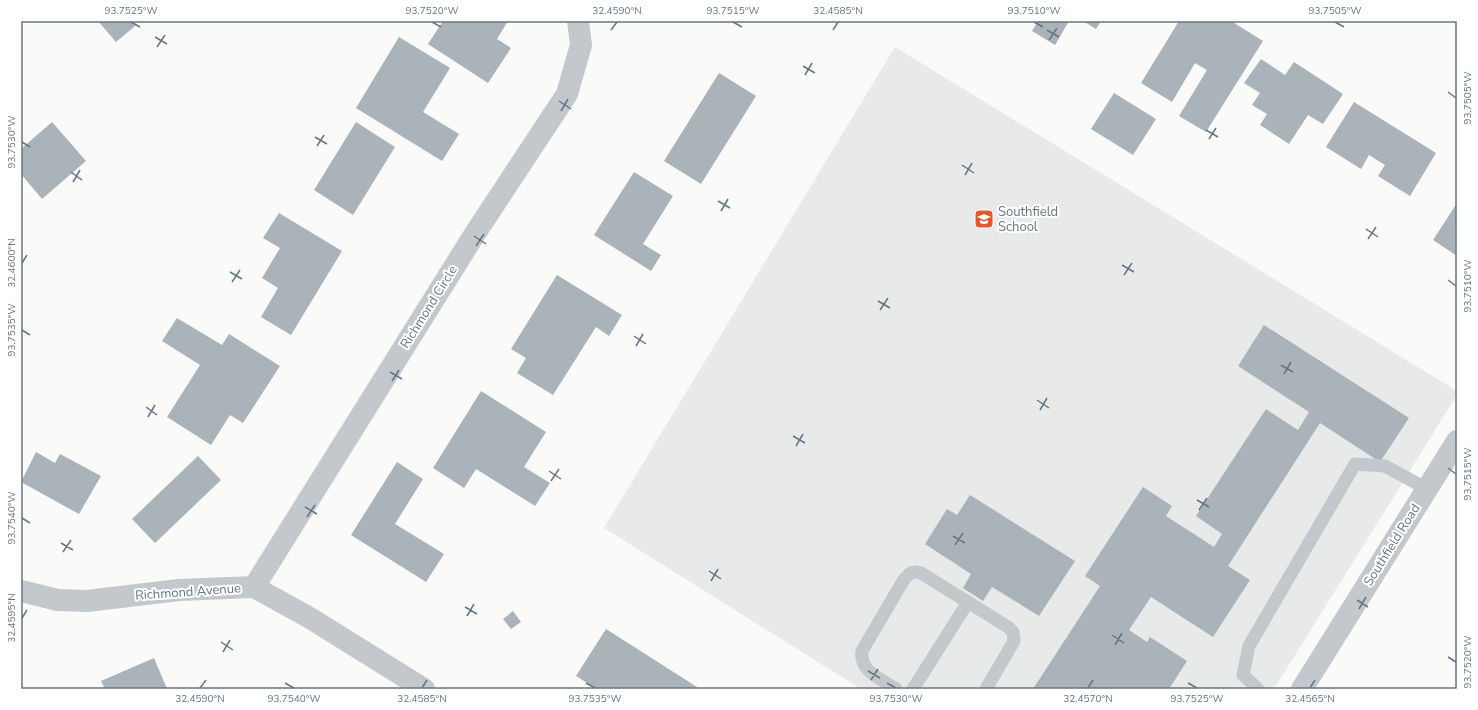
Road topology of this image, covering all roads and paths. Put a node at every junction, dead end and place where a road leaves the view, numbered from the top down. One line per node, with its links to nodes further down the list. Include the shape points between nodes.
1 (578, 21): 4 (street, Richmond Circle, via 582,45 567,94 476,232)
2 (1457, 441): 3 (street, Southfield Road)
3 (1427, 489): 11 (lane, via 1385,466 1354,464 1249,646 1243,675); 12 (street, Southfield Road)
4 (254, 587): 5 (street, Richmond Avenue, via 179,590 87,602 58,600); 7 (street, Richmond Avenue, via 310,618)
5 (21, 591)
6 (968, 602): 8 (lane, via 921,572 910,572 862,650 863,664 871,673); 9 (lane); 10 (lane, via 1013,632 1014,641)
7 (424, 689)
8 (896, 689)
9 (913, 689)
10 (986, 689)
11 (1258, 689)
12 (1302, 689)

